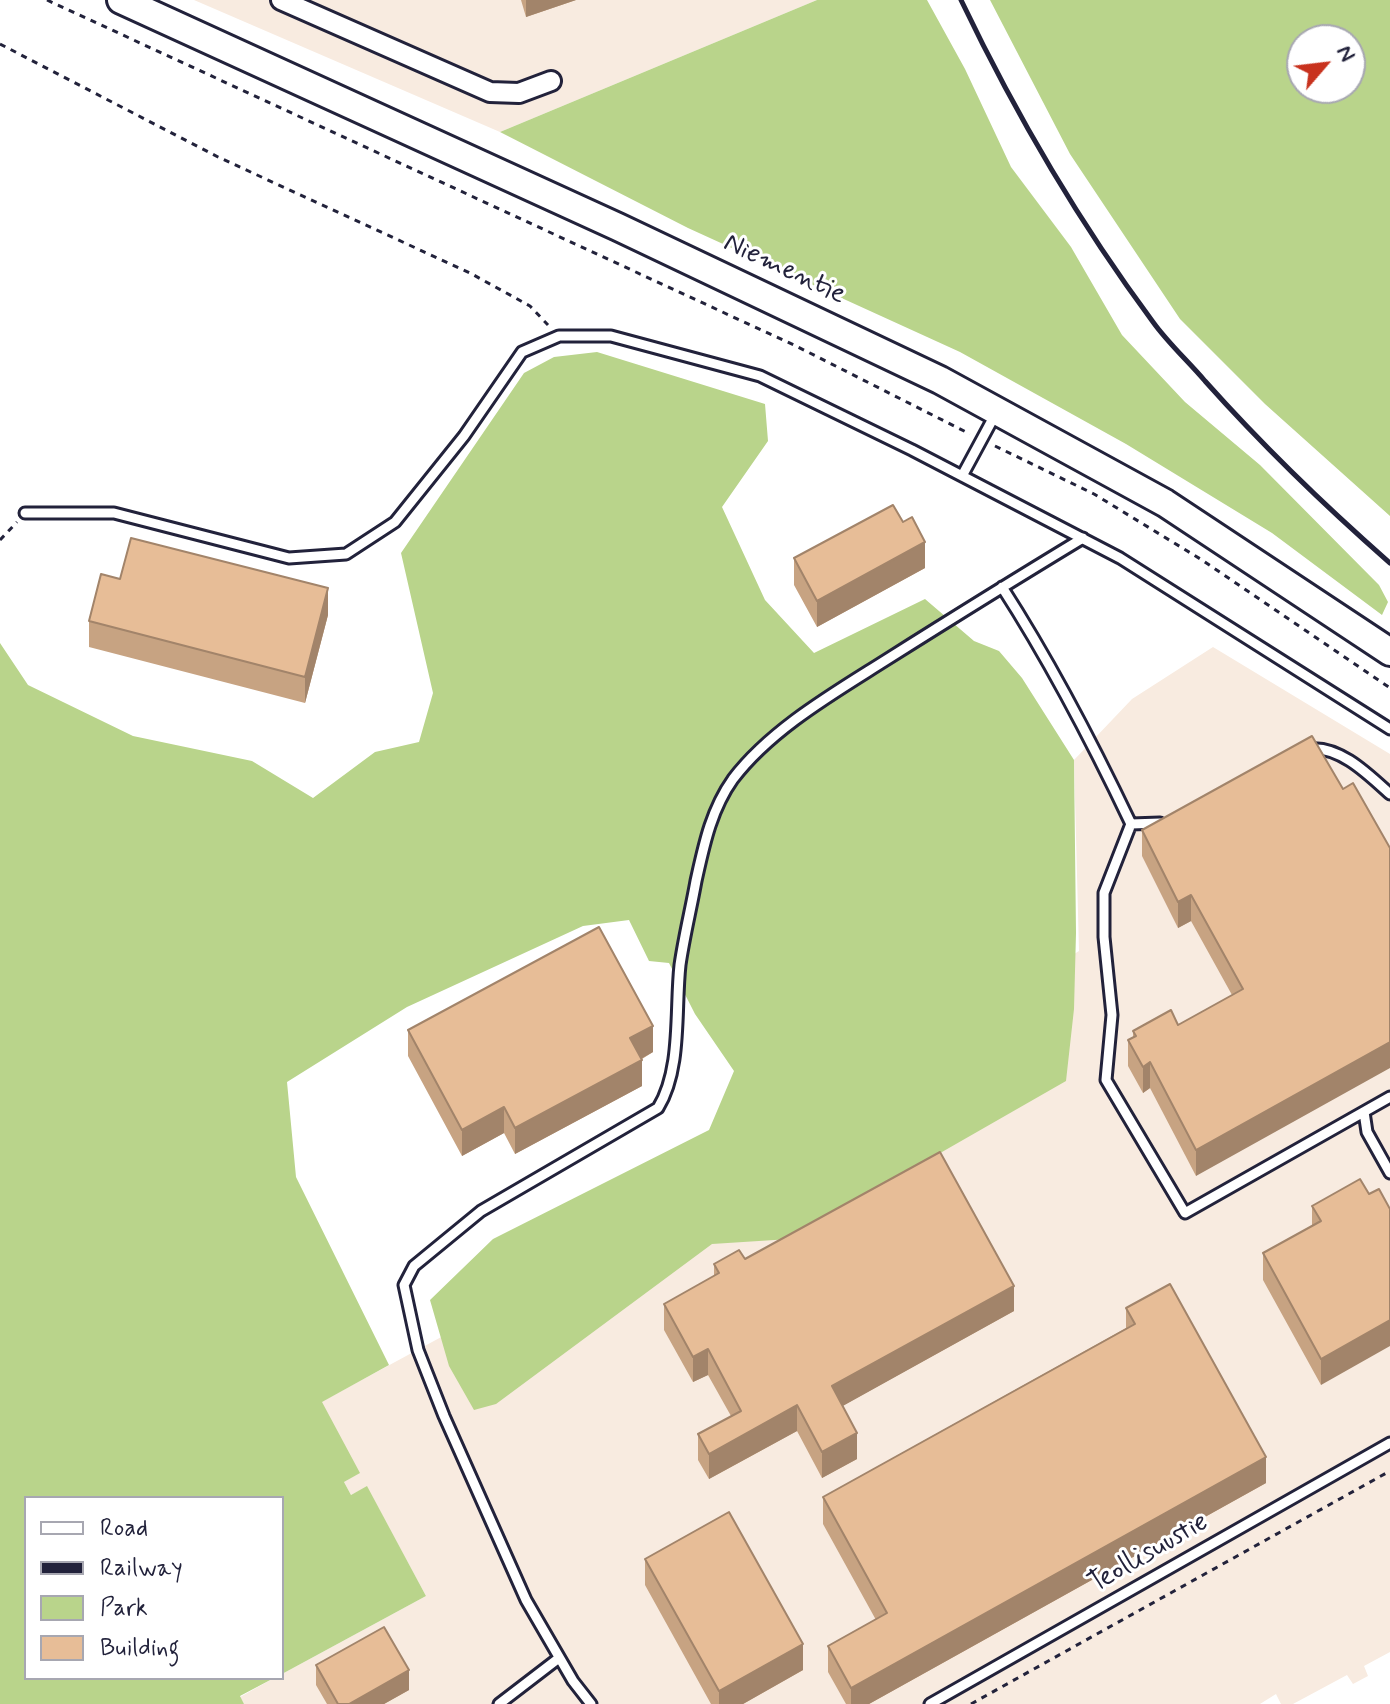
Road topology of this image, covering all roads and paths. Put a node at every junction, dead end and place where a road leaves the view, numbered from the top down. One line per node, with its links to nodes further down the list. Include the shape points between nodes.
1 (47, 0): 8 (path, via 796,346)
2 (121, 0): 7 (main road, Niementie, via 618,227)
3 (281, 0): 5 (street, via 490,92 519,93)
4 (0, 44): 6 (path, via 218,157 470,273 530,306)
5 (551, 81)
6 (559, 336): 9 (lane, via 611,336 760,376); 10 (lane, via 522,352 395,522 346,554 289,558 114,513)
7 (997, 410): 8 (lane); 14 (main road, Niementie, via 1165,503)
8 (981, 439): 9 (lane); 15 (path, via 1094,494 1202,560)
9 (962, 476): 11 (lane)
10 (25, 513): 12 (path)
11 (1083, 538): 13 (lane); 16 (lane)
12 (0, 540)
13 (1002, 587): 20 (lane, via 1036,639); 26 (lane, via 807,712 733,780 705,838 681,964 674,1049 658,1108 481,1211 414,1266 404,1285 418,1350 444,1416 526,1600)
14 (1390, 652)
15 (1390, 688)
16 (1390, 729)
17 (1295, 751): 18 (lane, via 1324,747)
18 (1390, 794)
19 (1170, 817): 20 (lane, via 1156,825)
20 (1131, 824): 22 (lane, via 1104,893 1112,1015 1106,1080 1185,1213)
21 (1390, 1097): 22 (lane)
22 (1364, 1112): 23 (lane, via 1367,1132)
23 (1390, 1173)
24 (1390, 1443): 29 (lane, Teollisuustie)
25 (1390, 1471): 30 (path)
26 (559, 1658): 27 (lane); 28 (lane)
27 (499, 1704)
28 (591, 1704)
29 (930, 1704)
30 (971, 1704)

